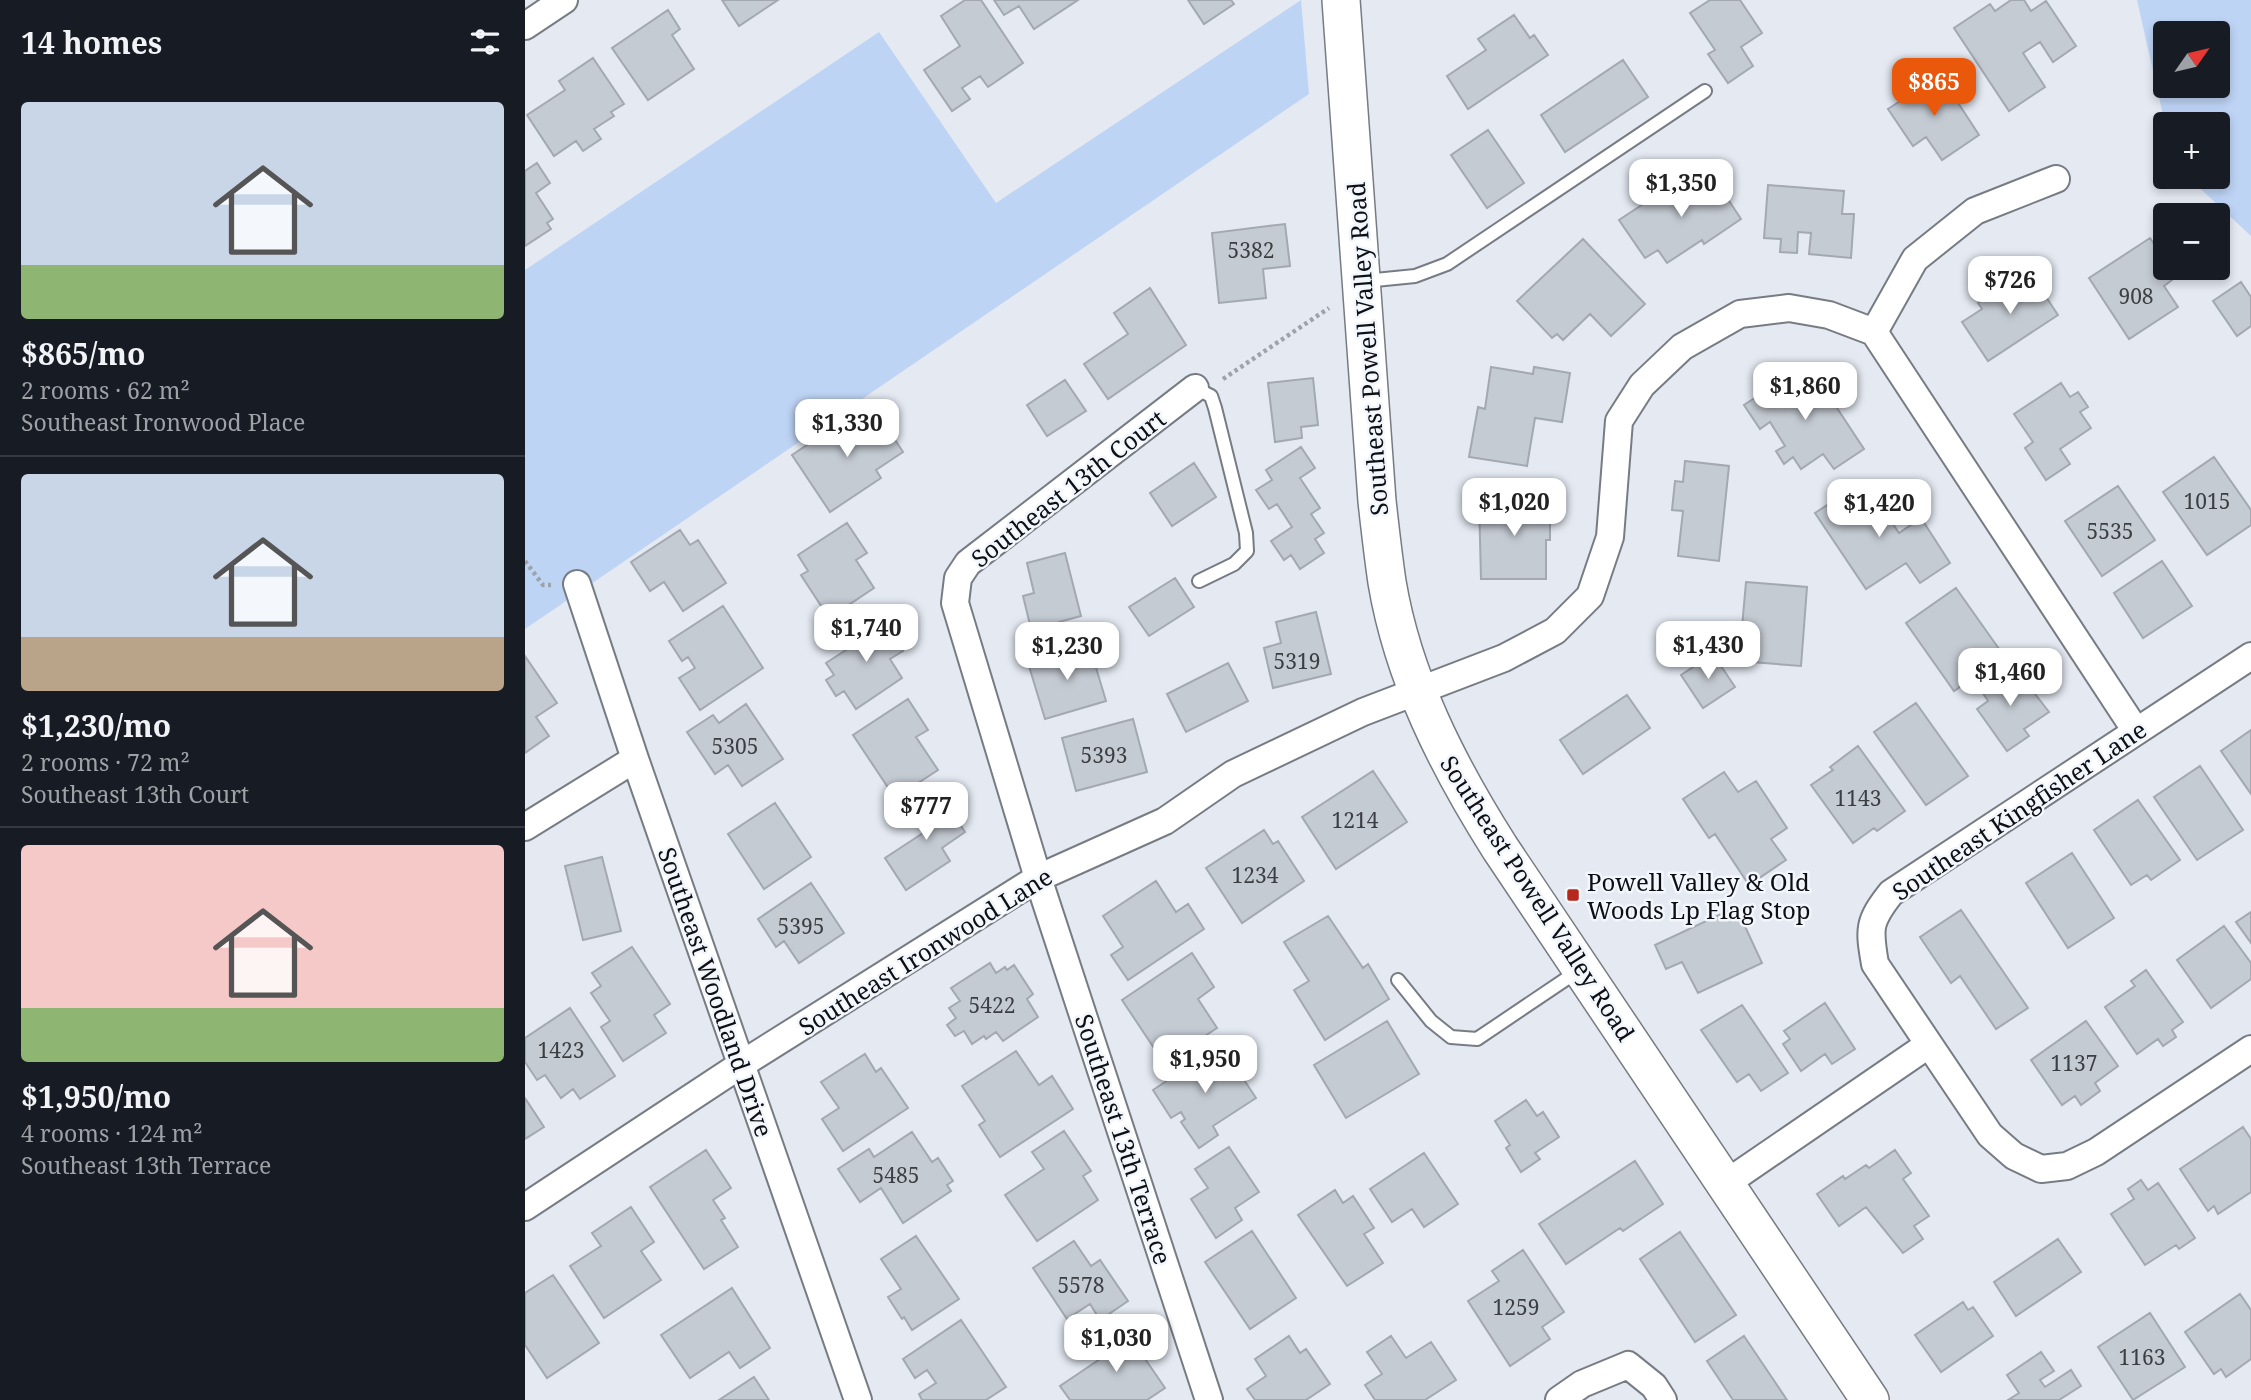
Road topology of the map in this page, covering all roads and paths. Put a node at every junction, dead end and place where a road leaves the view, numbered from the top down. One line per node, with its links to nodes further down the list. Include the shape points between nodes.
1 (564, 0): 3 (street)
2 (1341, 0): 6 (main road, Southeast Powell Valley Road)
3 (525, 26)
4 (1705, 91): 6 (lane, via 1447,264 1415,276)
5 (2056, 178): 7 (street, via 1975,211 1915,259)
6 (1362, 284): 8 (path, via 1224,379); 12 (main road, Southeast Powell Valley Road, via 1387,583)
7 (1874, 332): 12 (street, Southeast Ironwood Lane, via 1829,315 1789,309 1740,314 1682,347 1642,385 1619,421 1610,537 1590,596 1555,631 1504,658); 13 (street)
8 (1195, 388): 9 (lane, via 1211,396 1215,408 1247,551 1234,564); 16 (street, Southeast 13th Court, via 968,563 958,578 955,603)
9 (1199, 582)
10 (577, 584): 14 (street, Southeast Woodland Drive)
11 (2251, 656): 13 (street, Southeast Kingfisher Lane)
12 (1417, 691): 16 (street, Southeast Ironwood Lane, via 1233,774 1165,821); 17 (main road, Southeast Powell Valley Road, via 1468,798)
13 (2136, 731): 19 (street, Southeast Kingfisher Lane, via 1891,893 1875,912 1870,933 1875,964)
14 (635, 759): 15 (street); 21 (street, Southeast Woodland Drive)
15 (525, 827)
16 (1038, 878): 21 (street, Southeast Ironwood Lane); 25 (street, Southeast 13th Terrace)
17 (1581, 969): 18 (lane, via 1477,1039 1451,1037 1431,1021); 22 (main road, Southeast Powell Valley Road)
18 (1398, 980)
19 (1928, 1045): 20 (street, Southeast Kingfisher Lane, via 1990,1135 2014,1156 2041,1169 2067,1166 2096,1153); 22 (street)
20 (2251, 1049)
21 (742, 1064): 23 (street, Southeast Ironwood Lane); 24 (street, Southeast Woodland Drive)
22 (1725, 1184): 28 (main road, Southeast Powell Valley Road)
23 (525, 1208)
24 (858, 1400)
25 (1209, 1400)
26 (1559, 1400): 27 (street, via 1582,1384 1629,1365)
27 (1663, 1400)
28 (1870, 1400)

